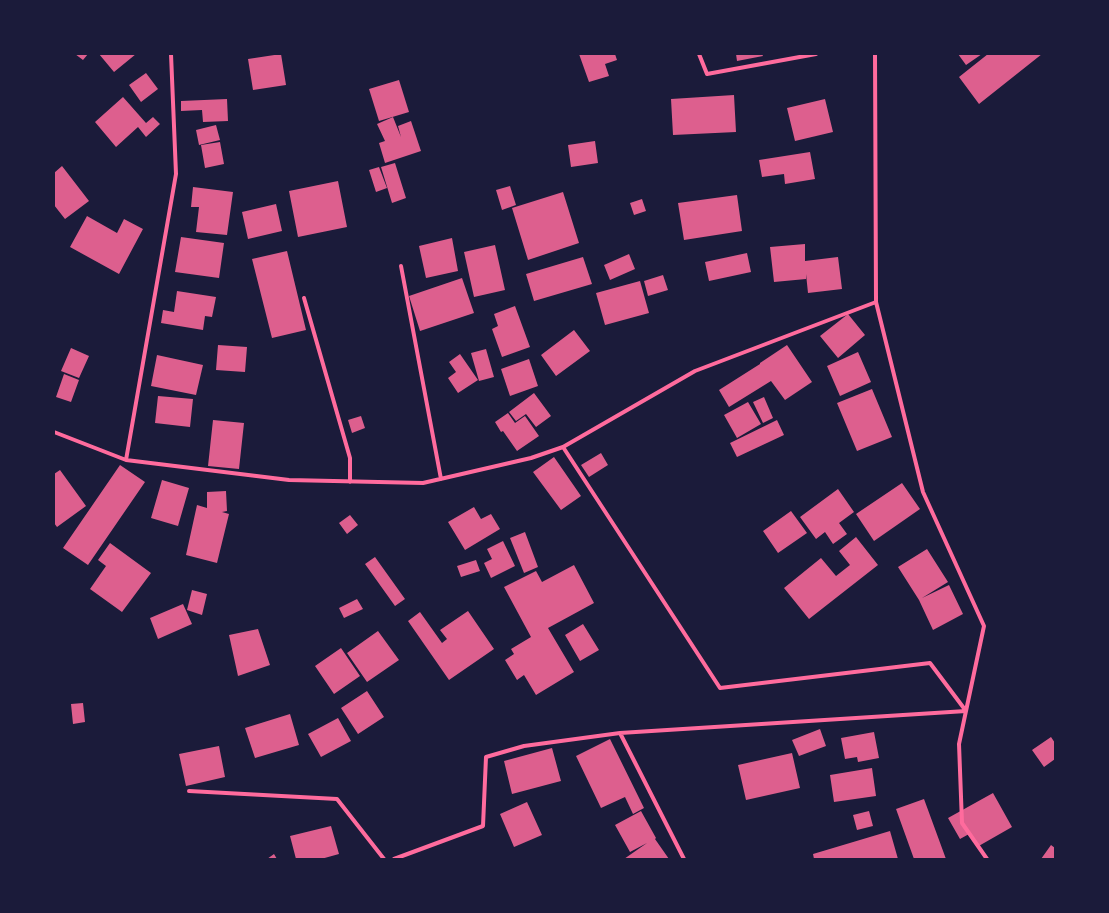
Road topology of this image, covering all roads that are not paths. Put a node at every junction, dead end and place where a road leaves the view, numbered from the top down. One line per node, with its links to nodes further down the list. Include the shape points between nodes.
1 (171, 54): 10 (street, via 176,174)
2 (699, 54): 3 (street, via 707,74)
3 (816, 54)
4 (875, 54): 7 (street)
5 (401, 266): 11 (street)
6 (304, 298): 12 (street, via 350,458)
7 (876, 302): 9 (street, via 695,371); 13 (street, via 923,492 984,626)
8 (54, 432): 10 (street)
9 (563, 448): 11 (street); 13 (street, via 720,688 930,663)
10 (126, 460): 12 (street, via 290,480)
11 (441, 479): 12 (street, via 423,483)
12 (350, 482)
13 (966, 711): 14 (street); 19 (street, via 959,744 962,823)
14 (620, 733): 17 (street, via 524,746 486,757 482,826); 18 (street)
15 (189, 791): 16 (street, via 337,799)
16 (384, 859)
17 (394, 859)
18 (684, 859)
19 (987, 859)

